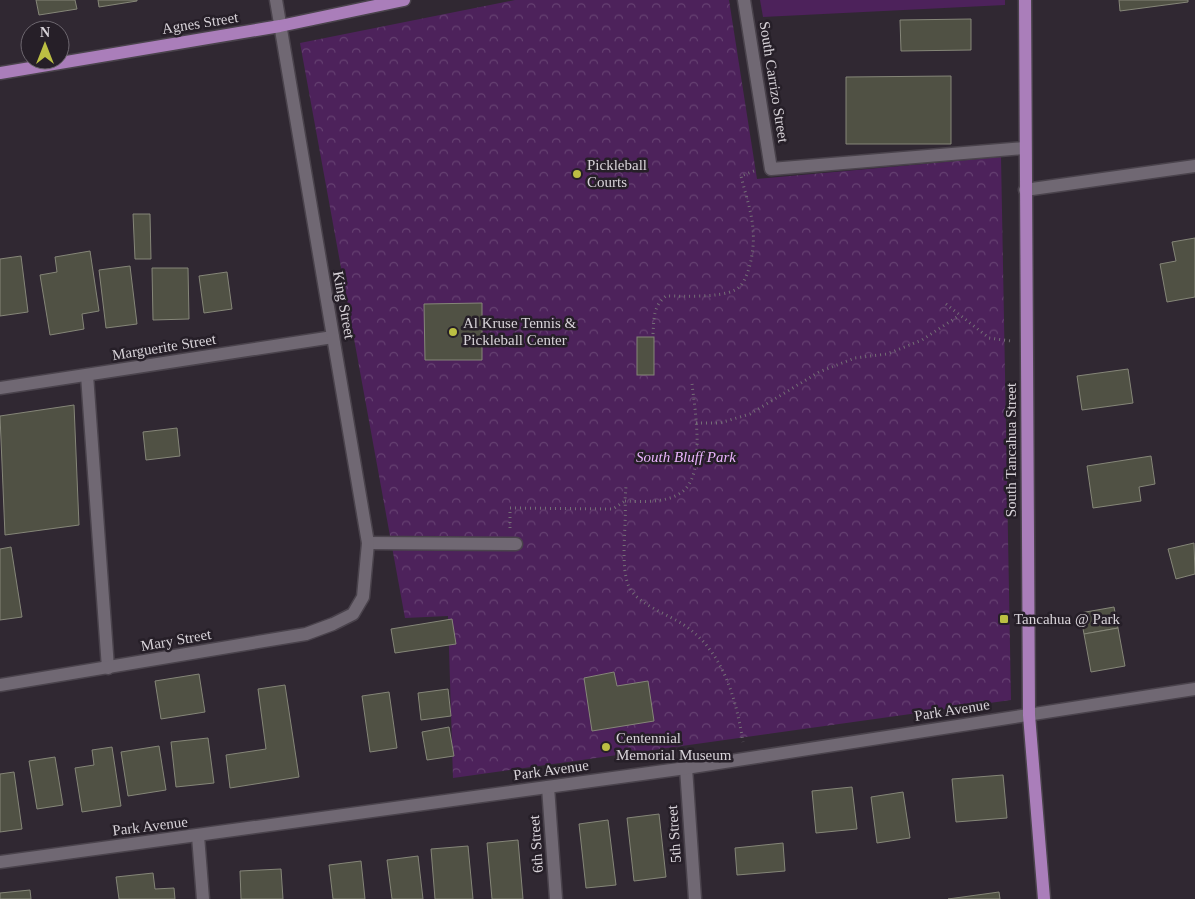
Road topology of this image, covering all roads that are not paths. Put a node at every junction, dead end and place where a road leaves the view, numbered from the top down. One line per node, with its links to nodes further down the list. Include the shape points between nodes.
1 (276, 0): 5 (street, King Street)
2 (404, 0): 5 (main road, Agnes Street)
3 (744, 0): 7 (street, South Carrizo Street, via 771,167)
4 (1025, 0): 7 (main road, South Tancahua Street)
5 (280, 26): 6 (main road, Agnes Street); 10 (street, King Street)
6 (0, 73)
7 (1024, 148): 9 (main road, South Tancahua Street)
8 (1195, 166): 9 (street)
9 (1025, 190): 19 (main road, South Tancahua Street)
10 (333, 337): 11 (street, Marguerite Street); 13 (street, King Street)
11 (87, 375): 12 (street, Marguerite Street); 16 (street)
12 (0, 388)
13 (368, 543): 14 (street); 15 (street, King Street, via 363,597)
14 (513, 544)
15 (353, 614): 16 (street, Mary Street, via 306,634)
16 (108, 668): 17 (street, Mary Street)
17 (0, 685)
18 (1195, 689): 19 (street, Park Avenue)
19 (1029, 714): 20 (street, Park Avenue); 27 (main road, South Tancahua Street)
20 (686, 768): 21 (street, Park Avenue); 26 (street, 5th Street)
21 (548, 787): 22 (street, Park Avenue); 25 (street, 6th Street)
22 (198, 836): 23 (street, Park Avenue); 24 (street)
23 (0, 862)
24 (203, 899)
25 (556, 899)
26 (695, 899)
27 (1044, 899)

